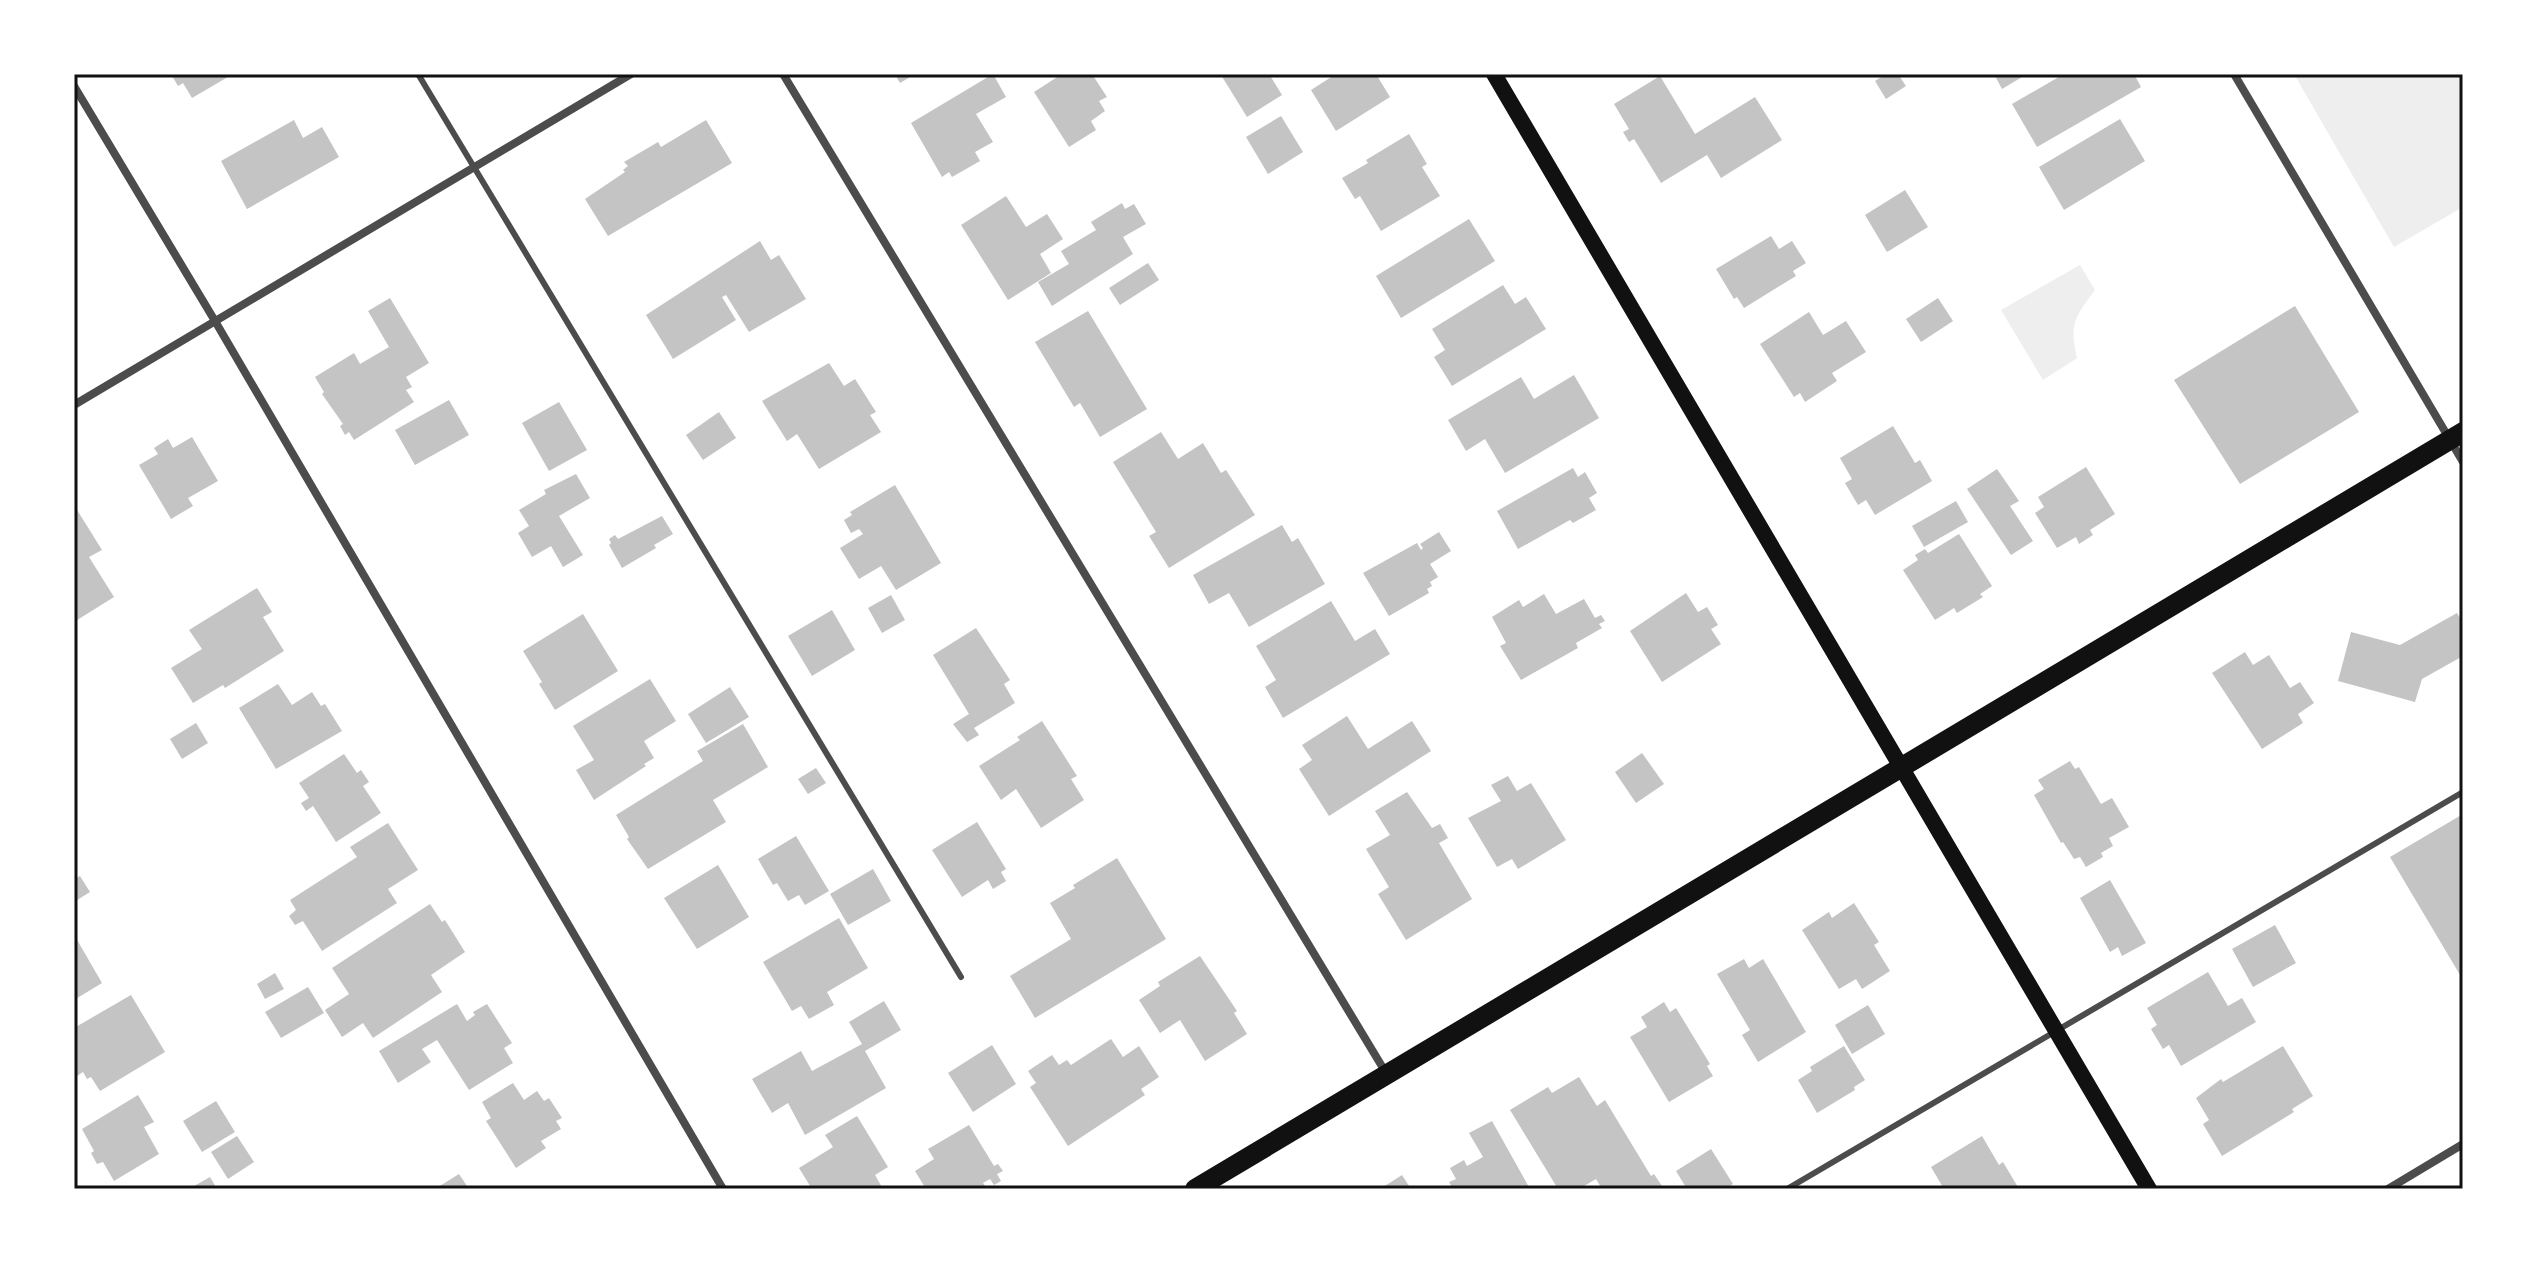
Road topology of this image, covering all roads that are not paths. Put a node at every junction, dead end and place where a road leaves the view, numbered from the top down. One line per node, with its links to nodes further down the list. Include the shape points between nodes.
1 (418, 74): 7 (lane)
2 (631, 74): 7 (street)
3 (783, 74): 16 (street)
4 (1494, 74): 12 (main road)
5 (2234, 74): 10 (street)
6 (74, 86): 8 (street)
7 (474, 167): 8 (street); 14 (lane)
8 (215, 321): 9 (street); 18 (street)
9 (74, 405)
10 (2456, 436): 11 (street); 12 (main road)
11 (2463, 462)
12 (1901, 767): 15 (main road); 16 (main road)
13 (2463, 792): 15 (lane)
14 (961, 977)
15 (2056, 1031): 20 (lane); 21 (main road)
16 (1387, 1075): 19 (main road)
17 (2463, 1144): 22 (street)
18 (723, 1189)
19 (1195, 1189)
20 (1787, 1189)
21 (2149, 1189)
22 (2388, 1189)

